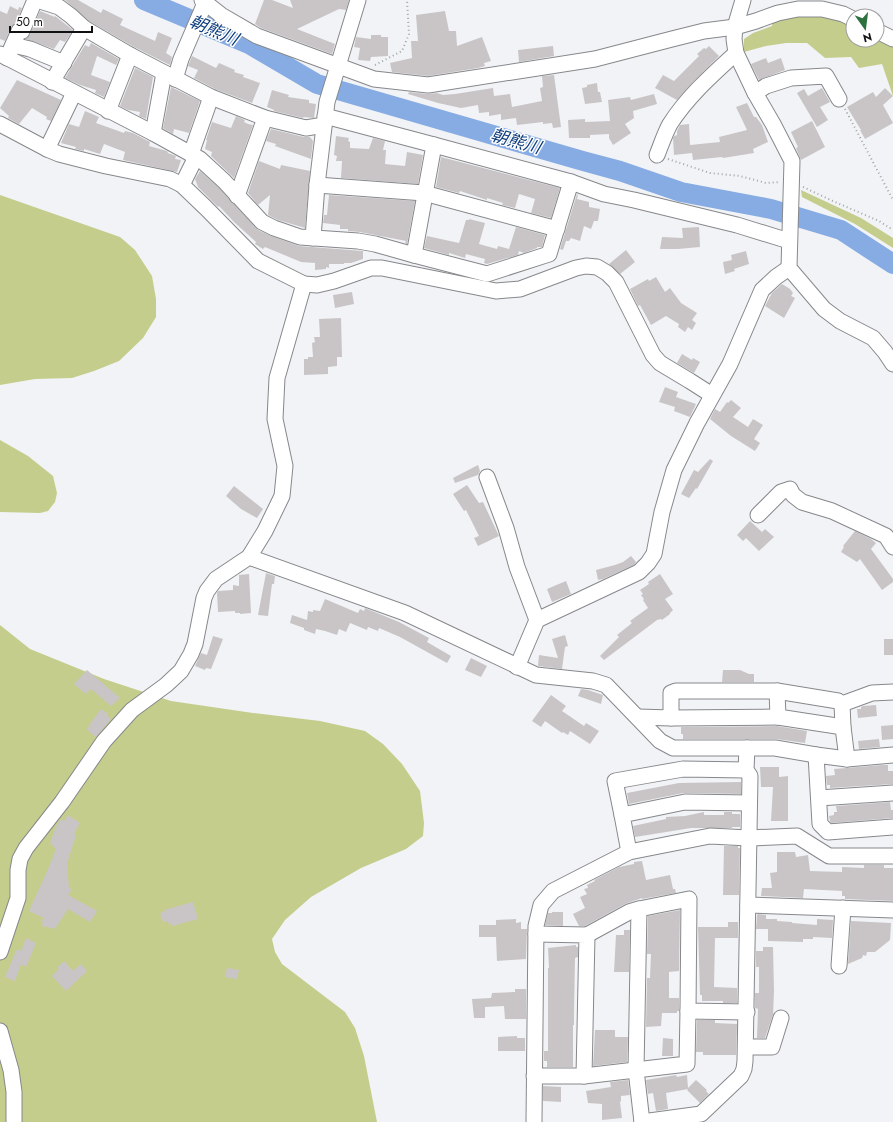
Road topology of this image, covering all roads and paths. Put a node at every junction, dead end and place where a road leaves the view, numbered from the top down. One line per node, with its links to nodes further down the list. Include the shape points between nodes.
1 (36, 0): 8 (street, via 59,7); 9 (street, via 22,31 19,31)
2 (358, 0): 13 (street)
3 (406, 0): 14 (path, via 409,34 402,51 375,65)
4 (743, 0): 7 (street)
5 (203, 2): 13 (street, via 257,36); 15 (street, via 181,59)
6 (845, 15): 7 (street, via 822,9 798,9)
7 (735, 27): 10 (street); 14 (street, via 704,31 595,60 428,85 374,79)
8 (84, 28): 11 (street); 12 (street)
9 (7, 52): 12 (street, via 30,49); 16 (street)
10 (736, 53): 18 (street); 29 (street, via 691,97 670,125)
11 (130, 55): 15 (street); 21 (street)
12 (64, 62): 16 (street)
13 (337, 66): 14 (street); 22 (street)
14 (365, 74)
15 (170, 76): 19 (street); 25 (street)
16 (52, 82): 17 (street)
17 (74, 93): 21 (street); 27 (street)
18 (755, 93): 20 (street, via 766,86 791,78 826,76); 33 (street, via 792,161)
19 (211, 97): 23 (street); 28 (street)
20 (839, 99): 36 (path)
21 (108, 111): 25 (street)
22 (325, 114): 23 (street, via 306,128); 26 (street); 32 (street)
23 (266, 118): 35 (street)
24 (0, 124): 27 (street)
25 (153, 133): 28 (street)
26 (434, 145): 30 (street); 34 (street)
27 (47, 149): 31 (street, via 106,166 170,179)
28 (193, 155): 31 (street); 35 (street, via 210,167)
29 (657, 155): 33 (path, via 710,173)
30 (571, 182): 37 (street); 40 (street, via 604,194 737,225)
31 (182, 185): 44 (street, via 258,261)
32 (317, 185): 34 (street); 39 (street)
33 (792, 186): 38 (path, via 879,221); 40 (street)
34 (424, 194): 37 (street); 41 (street)
35 (237, 196): 39 (street, via 262,222 287,234)
36 (893, 200)
37 (557, 229): 41 (street, via 549,254 487,274)
38 (893, 230)
39 (313, 238): 41 (street, via 358,240)
40 (789, 242): 42 (street)
41 (417, 256): 43 (street)
42 (789, 268): 45 (street, via 824,309 840,321 873,338); 46 (street, via 762,290 730,364)
43 (416, 275): 44 (street, via 371,268 334,281 317,285); 46 (street, via 496,291 520,289 576,268 597,267 616,282 653,355 660,363)
44 (304, 284): 50 (street, via 277,378 275,419 285,466 282,496)
45 (893, 364)
46 (712, 396): 51 (street, via 674,470 654,554 648,563 639,572)
47 (487, 477): 51 (street)
48 (758, 515): 49 (street, via 781,492 790,489 802,502 832,511 886,536)
49 (893, 547)
50 (249, 557): 52 (street, via 405,613); 79 (street, via 216,579 208,591 204,598 195,644 181,671 132,710 104,741 26,848 18,870 18,898)
51 (537, 620): 52 (street)
52 (517, 667): 57 (street, via 536,675 581,679 606,685)
53 (777, 691): 55 (street, via 838,701); 56 (street); 58 (street, via 676,691 671,693)
54 (893, 692): 55 (street, via 872,693)
55 (842, 704): 59 (street)
56 (778, 717): 58 (street); 59 (street)
57 (638, 718): 58 (street); 60 (street, via 660,741 673,748)
58 (671, 718)
59 (843, 727): 63 (street)
60 (747, 748): 61 (street, via 775,748); 64 (street)
61 (816, 755): 63 (street); 66 (street)
62 (893, 756): 63 (street)
63 (847, 759)
64 (746, 770): 67 (street, via 750,776); 68 (street, via 683,769 615,782)
65 (893, 793): 66 (street)
66 (820, 798): 69 (street, via 820,824 828,832)
67 (750, 803): 68 (street, via 685,802); 70 (street)
68 (622, 815): 71 (street)
69 (893, 828)
70 (749, 838): 71 (street, via 710,836); 72 (street, via 797,836 829,856); 73 (street)
71 (629, 852): 77 (street, via 553,891 541,905)
72 (893, 856)
73 (748, 905): 74 (street); 82 (street)
74 (843, 908): 76 (street); 80 (street)
75 (639, 909): 78 (street); 81 (street, via 689,899); 86 (street)
76 (893, 910)
77 (536, 934): 78 (street); 87 (street)
78 (587, 935): 88 (street)
79 (0, 952)
80 (839, 966)
81 (688, 1011): 82 (street); 86 (street, via 687,1064)
82 (746, 1012): 85 (street)
83 (781, 1018): 85 (street, via 772,1047)
84 (0, 1031): 90 (street, via 11,1070)
85 (746, 1047): 89 (street, via 741,1076)
86 (636, 1070): 88 (street); 92 (street)
87 (534, 1076): 88 (street); 91 (street)
88 (584, 1076)
89 (702, 1118): 92 (street)
90 (14, 1122)
91 (534, 1122)
92 (642, 1122)

